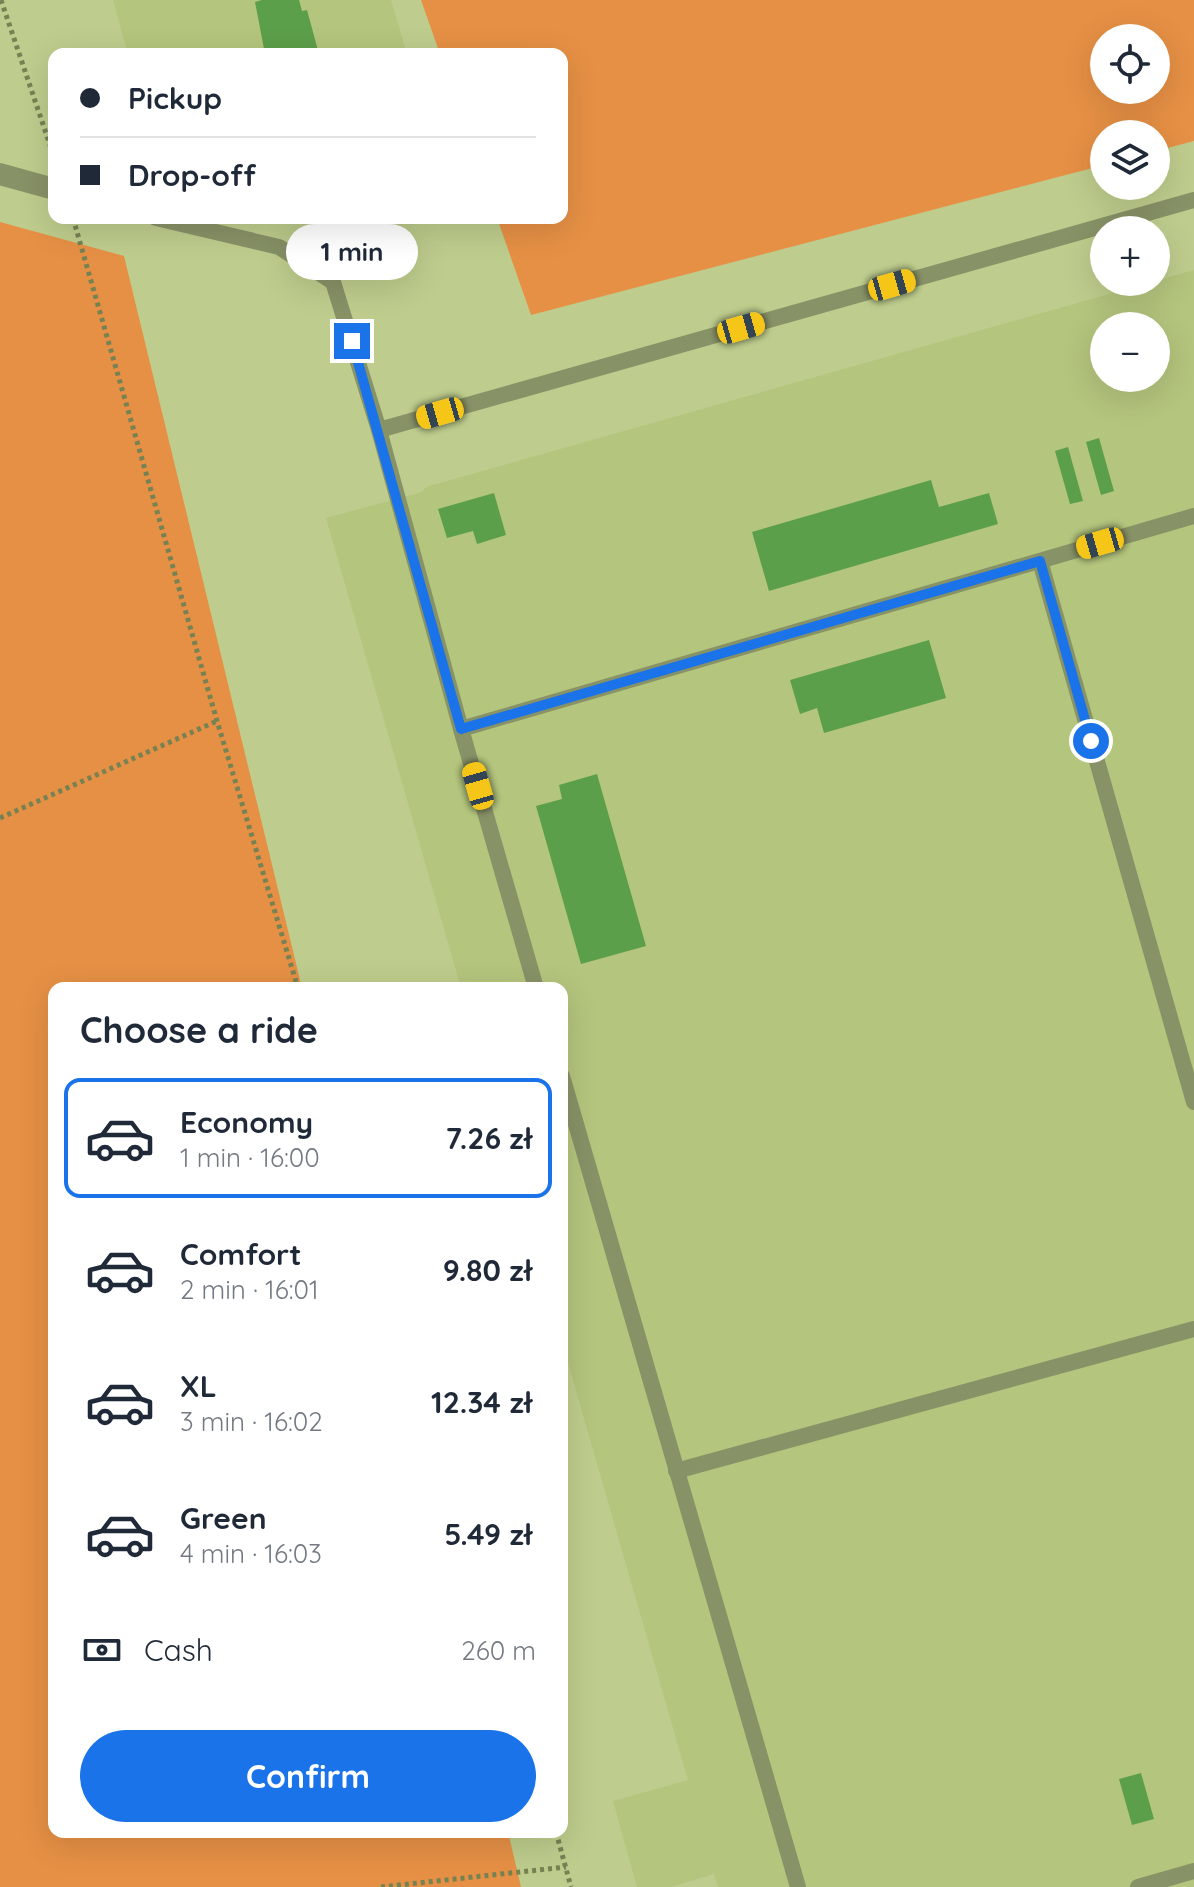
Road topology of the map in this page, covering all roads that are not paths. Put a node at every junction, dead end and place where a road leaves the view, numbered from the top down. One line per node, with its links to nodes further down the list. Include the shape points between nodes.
1 (0, 174): 2 (street)
2 (48, 187)
3 (1194, 200): 5 (lane)
4 (181, 224): 5 (lane, via 279,247 333,282)
5 (379, 430): 8 (lane)
6 (1194, 516): 7 (lane)
7 (1040, 561): 8 (lane); 11 (lane)
8 (461, 729): 9 (lane)
9 (534, 982)
10 (568, 1097): 13 (lane)
11 (1194, 1102)
12 (1194, 1329): 13 (lane)
13 (676, 1471): 15 (lane)
14 (1194, 1871): 16 (lane)
15 (798, 1887)
16 (1138, 1887)

